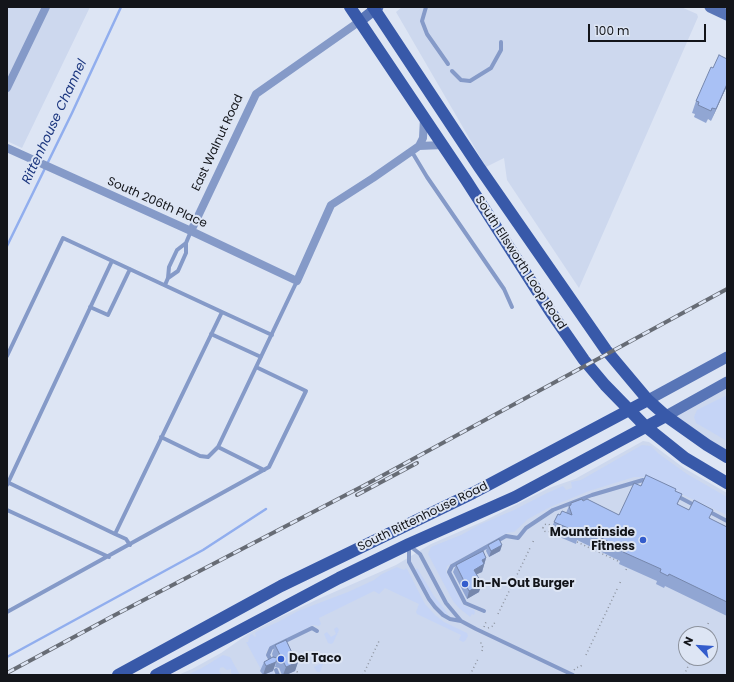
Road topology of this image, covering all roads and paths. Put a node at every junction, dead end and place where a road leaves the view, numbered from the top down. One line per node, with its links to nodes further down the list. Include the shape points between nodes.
1 (46, 7): 11 (street)
2 (350, 7): 7 (main road, South Ellsworth Loop Road)
3 (426, 7): 9 (lane, via 422,21)
4 (710, 7): 6 (main road)
5 (376, 8): 7 (main road, East Walnut Road); 34 (main road, South Ellsworth Loop Road, via 484,174 591,330)
6 (727, 15)
7 (360, 21): 12 (main road, South Ellsworth Loop Road); 17 (street, East Walnut Road, via 256,94)
8 (501, 42): 10 (lane, via 501,50 491,68 470,81 460,80)
9 (448, 64)
10 (452, 71)
11 (7, 88)
12 (424, 118): 13 (main road, South Ellsworth Loop Road); 14 (street, via 423,138)
13 (443, 145): 14 (street); 35 (main road, South Ellsworth Loop Road, via 572,343)
14 (419, 146): 16 (street)
15 (7, 148): 17 (street, South 206th Place)
16 (412, 152): 22 (street, via 331,205); 24 (lane, via 504,289)
17 (191, 231): 18 (lane); 22 (street, South 206th Place)
18 (186, 243): 21 (lane, via 177,250 169,267); 21 (lane, via 186,253 178,271)
19 (112, 261): 20 (lane); 25 (lane); 29 (lane, via 63,238)
20 (130, 269): 23 (lane); 25 (lane, via 108,315)
21 (168, 278): 23 (lane)
22 (297, 281): 28 (lane)
23 (165, 285): 26 (lane)
24 (512, 306)
25 (90, 307): 42 (lane)
26 (222, 312): 27 (lane); 28 (lane)
27 (211, 334): 30 (lane); 38 (lane)
28 (272, 334): 30 (lane)
29 (7, 356)
30 (261, 357): 32 (lane)
31 (727, 357): 34 (main road, South Rittenhouse Road)
32 (256, 367): 39 (lane); 41 (lane, via 306,391 269,467)
33 (727, 382): 36 (main road, South Rittenhouse Road)
34 (648, 400): 35 (main road, South Rittenhouse Road); 36 (main road, South Ellsworth Loop Road)
35 (628, 410): 37 (main road, South Ellsworth Loop Road); 50 (main road, South Rittenhouse Road, via 473,493)
36 (666, 416): 37 (main road, South Rittenhouse Road); 40 (main road, South Ellsworth Loop Road)
37 (645, 426): 43 (main road, South Ellsworth Loop Road, via 685,458); 57 (main road, South Rittenhouse Road, via 515,497)
38 (161, 437): 39 (lane, via 200,456 208,457); 53 (lane)
39 (218, 447): 41 (lane)
40 (727, 456)
41 (264, 470): 58 (lane)
42 (7, 483): 53 (lane)
43 (727, 483)
44 (650, 484): 66 (lane, via 643,480 553,510 526,528 518,538 506,536 449,568 448,572 465,603)
45 (671, 494): 46 (lane)
46 (699, 507)
47 (7, 510): 60 (lane)
48 (706, 510): 49 (lane)
49 (727, 521)
50 (401, 527): 57 (main road); 64 (main road, South Rittenhouse Road)
51 (539, 528): 52 (path)
52 (543, 528): 52 (path, via 546,532 551,530 547,523)
53 (115, 534): 58 (lane, via 126,539)
54 (534, 539): 55 (path)
55 (533, 542)
56 (577, 542): 61 (path)
57 (409, 544): 69 (lane, via 420,554 446,603); 69 (lane, via 409,562 429,600 443,615); 75 (main road, South Rittenhouse Road)
58 (130, 545): 60 (lane)
59 (531, 546): 68 (path)
60 (109, 557): 67 (lane)
61 (620, 562)
62 (621, 580): 63 (path)
63 (620, 583)
64 (281, 586): 75 (main road, via 272,600 233,621); 86 (main road, South Rittenhouse Road)
65 (618, 587): 79 (path)
66 (484, 611)
67 (7, 612)
68 (498, 614)
69 (461, 621): 93 (lane)
70 (709, 621): 72 (path)
71 (495, 622): 73 (path)
72 (708, 624)
73 (487, 629)
74 (317, 631): 82 (lane, via 312,628 271,648 268,654)
75 (228, 636): 88 (main road, South Rittenhouse Road)
76 (380, 639): 91 (path)
77 (482, 640): 78 (path)
78 (482, 651)
79 (586, 655)
80 (478, 659): 92 (path)
81 (582, 663): 85 (path)
82 (273, 664)
83 (294, 668): 90 (path)
84 (276, 670): 89 (lane)
85 (574, 670)
86 (128, 672): 87 (main road, South Rittenhouse Road)
87 (118, 675)
88 (156, 675)
89 (278, 675)
90 (299, 675)
91 (363, 675)
92 (470, 675)
93 (573, 675)

